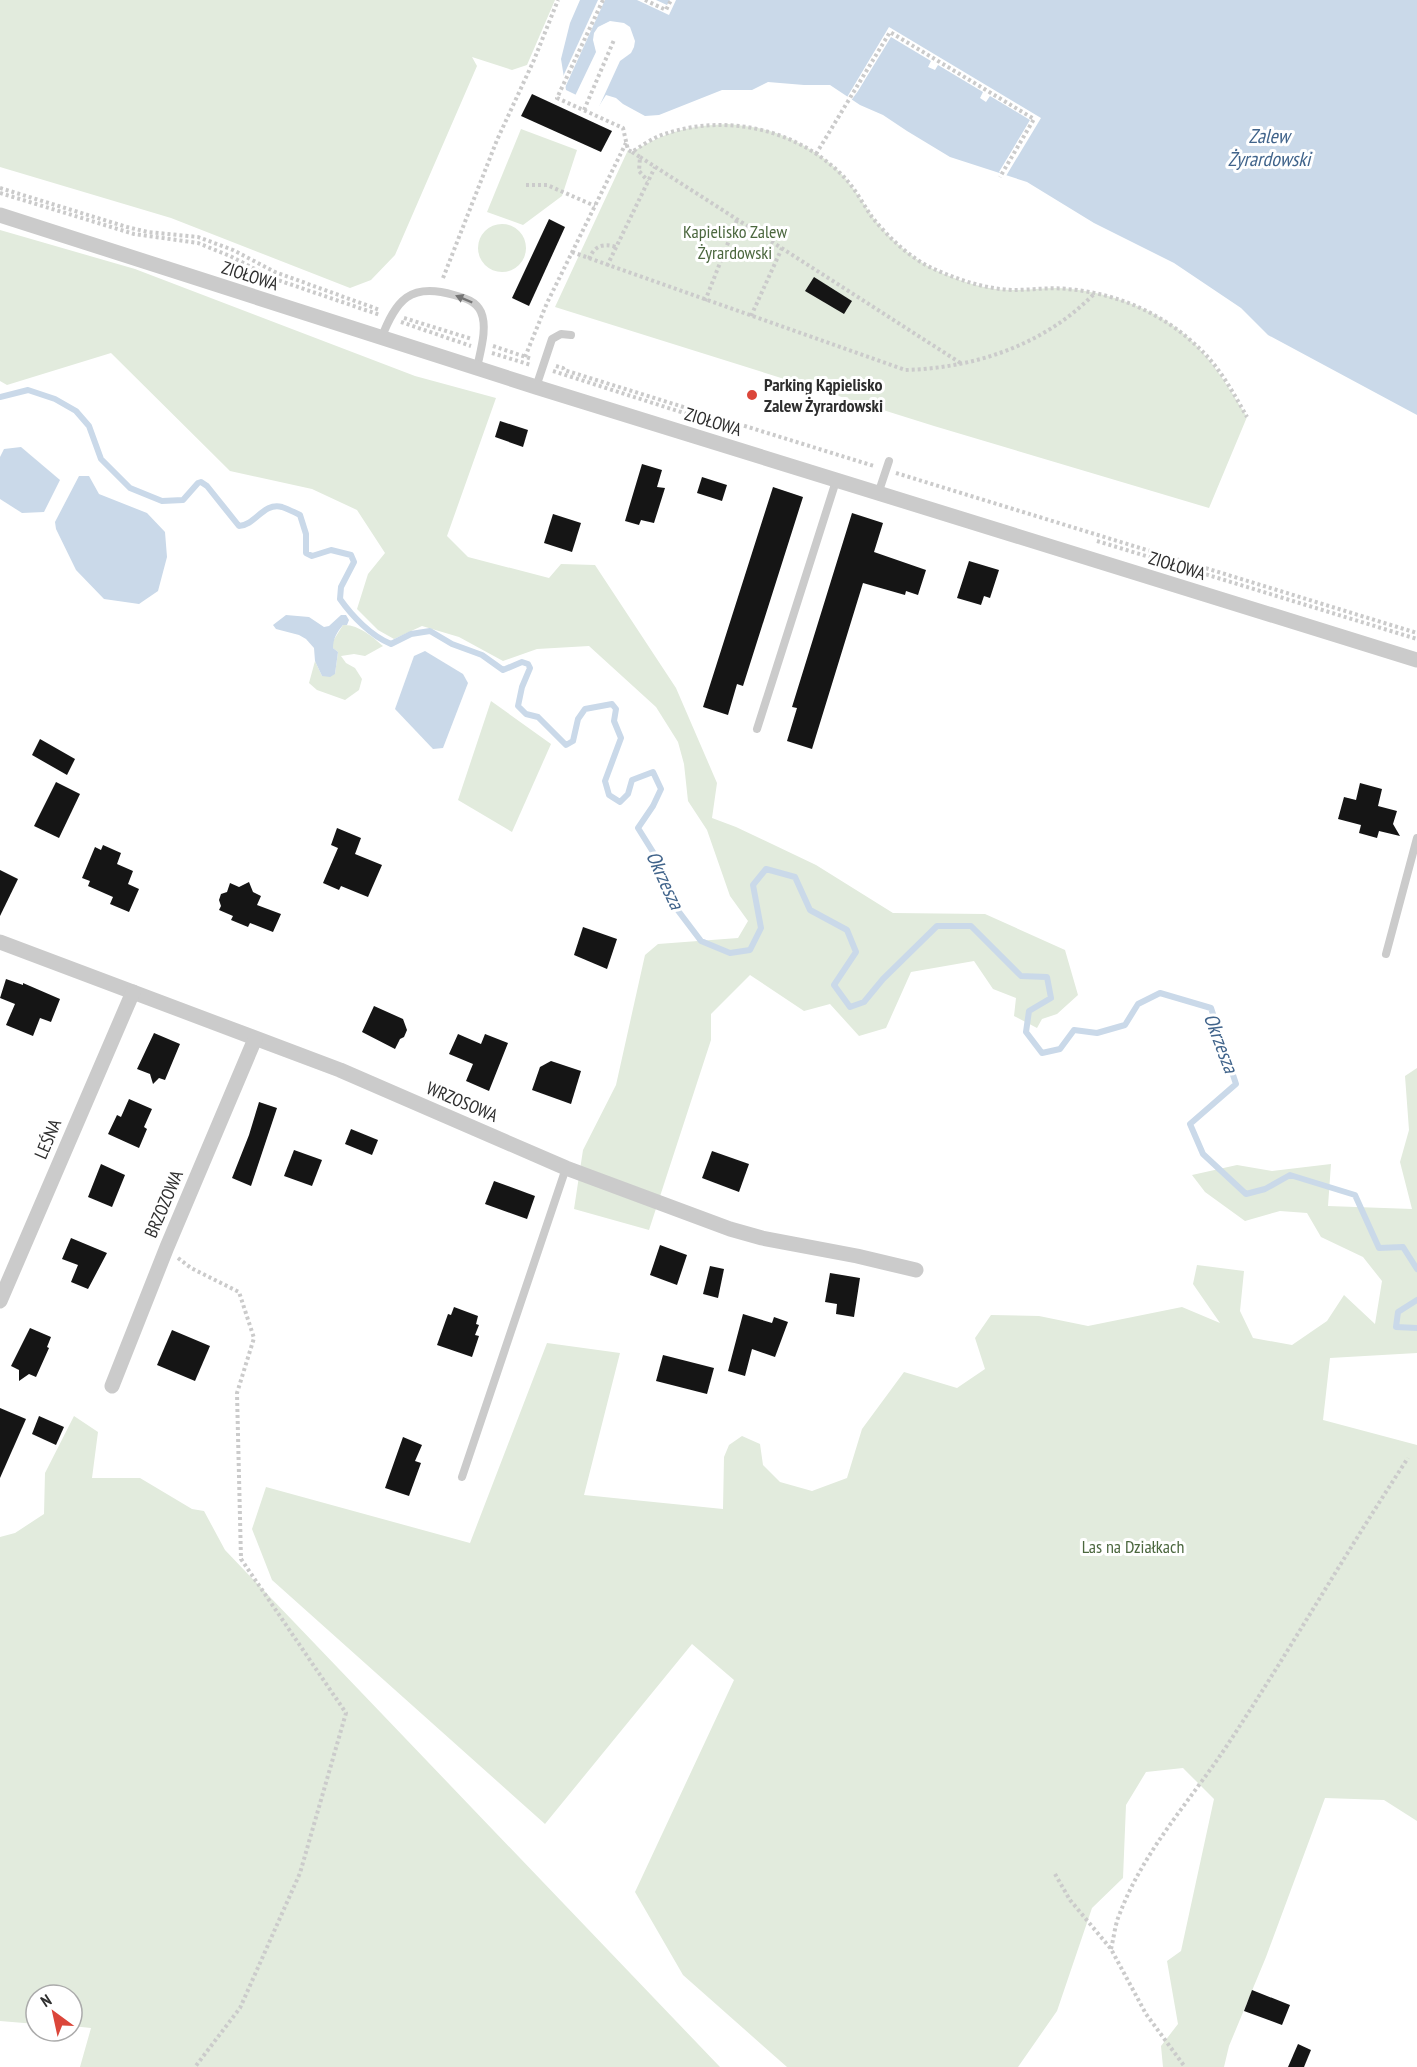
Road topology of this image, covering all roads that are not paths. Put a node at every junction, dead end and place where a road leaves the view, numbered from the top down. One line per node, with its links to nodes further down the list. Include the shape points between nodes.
1 (0, 215): 3 (street, ZIOŁOWA)
2 (570, 335): 5 (lane, via 552,339)
3 (381, 339): 4 (street, ZIOŁOWA); 4 (lane, one-way to 3, via 482,313 468,299 436,291 419,292 399,303)
4 (477, 368): 5 (street, ZIOŁOWA)
5 (536, 387): 7 (street, ZIOŁOWA)
6 (889, 461): 8 (lane)
7 (836, 481): 8 (street, ZIOŁOWA); 10 (lane)
8 (878, 495): 9 (street, ZIOŁOWA)
9 (1417, 660)
10 (757, 729)
11 (1417, 838): 13 (lane)
12 (0, 942): 14 (street, WRZOSOWA)
13 (1386, 954)
14 (133, 992): 15 (street, WRZOSOWA); 18 (street, LEŚNA)
15 (255, 1039): 16 (street, WRZOSOWA, via 340,1070); 19 (street, BRZOZOWA)
16 (566, 1168): 17 (street, WRZOSOWA, via 730,1229); 20 (lane)
17 (916, 1270)
18 (0, 1302)
19 (112, 1386)
20 (462, 1477)

